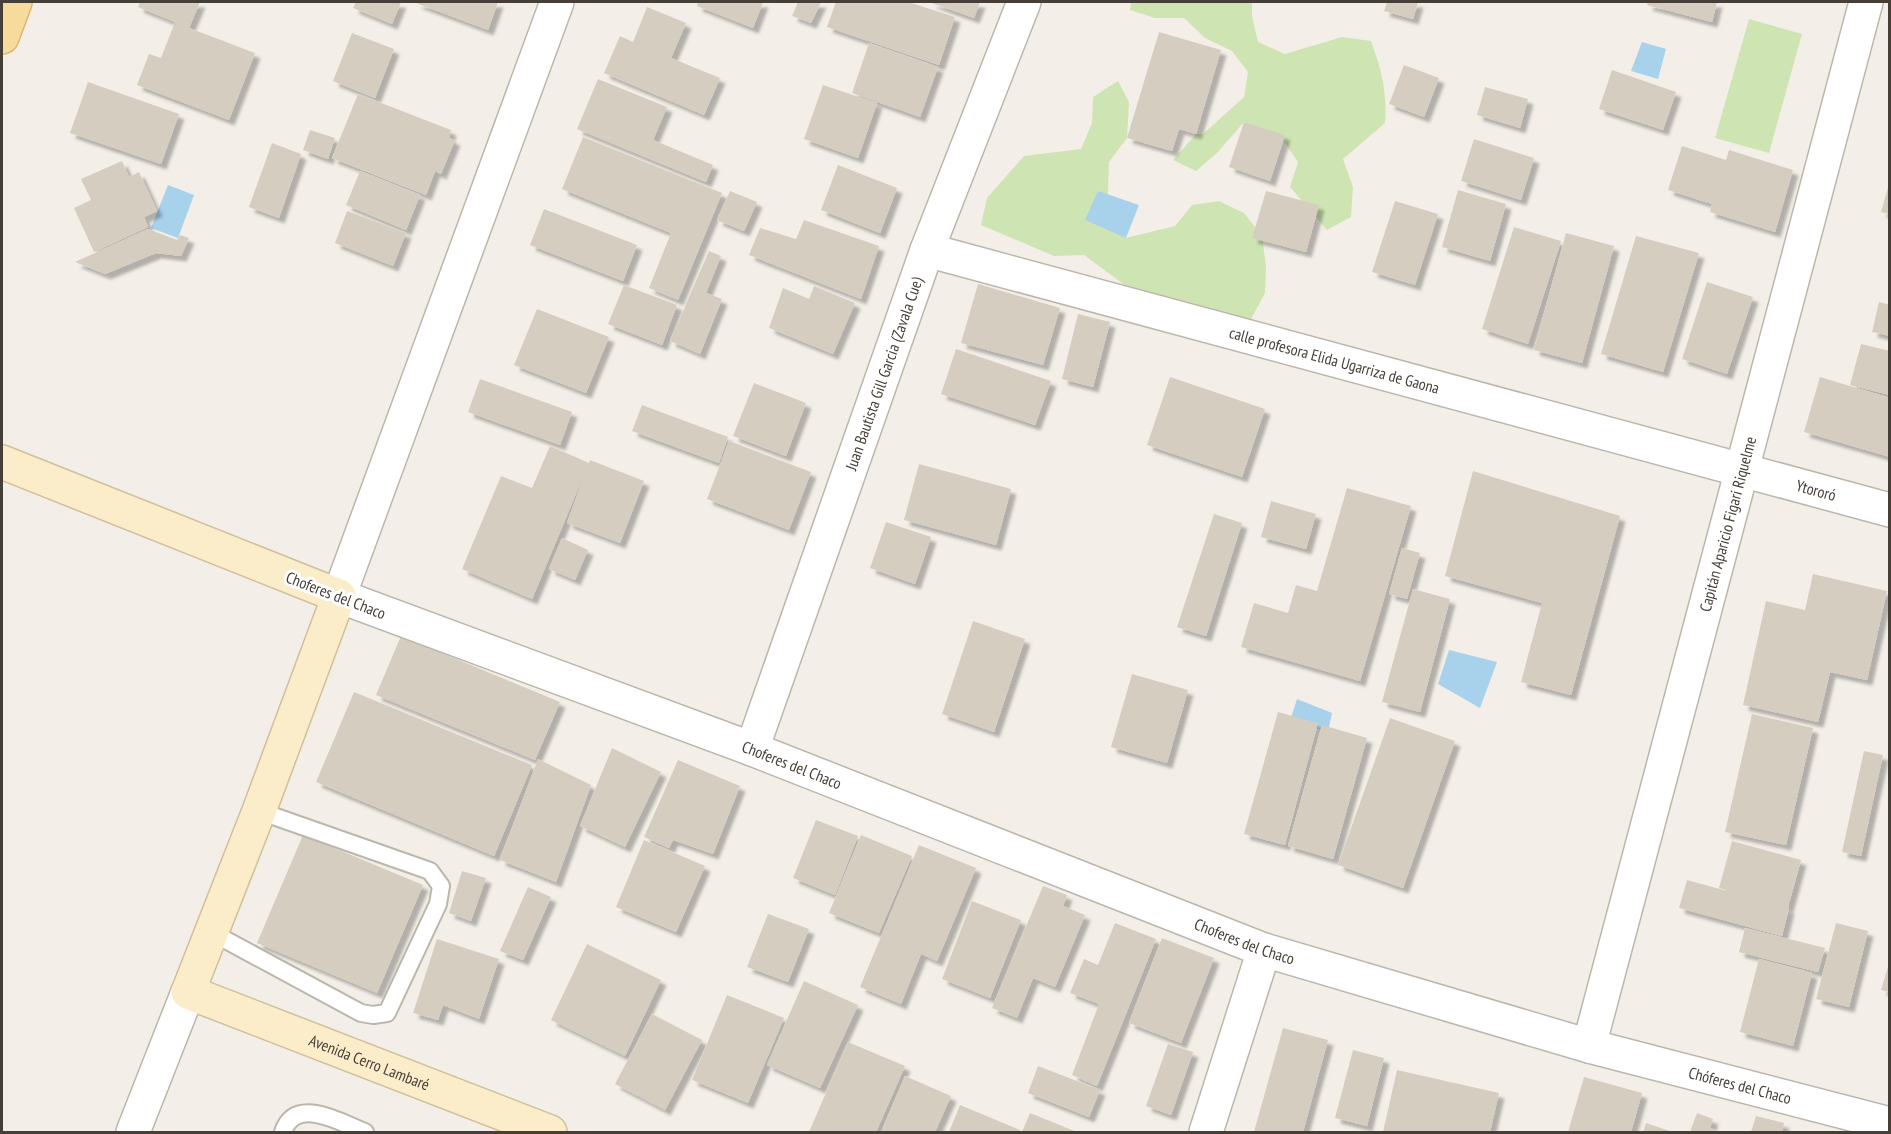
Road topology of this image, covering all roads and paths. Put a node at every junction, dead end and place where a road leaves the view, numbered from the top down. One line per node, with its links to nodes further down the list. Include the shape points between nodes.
1 (15, 2): 5 (main road)
2 (557, 2): 10 (street)
3 (1024, 2): 6 (street, Juan Bautista Gill Garcia (Zavala Cue))
4 (1866, 2): 8 (street, Capitán Aparicio Figari Riquelme)
5 (2, 37)
6 (927, 249): 8 (street, calle profesora Elida Ugarriza de Gaona); 11 (street, Juan Bautista Gill Garcia (Zavala Cue))
7 (2, 462): 10 (main road, Choferes del Chaco)
8 (1742, 470): 9 (street, Ytororó); 16 (street, Capitán Aparicio Figari Riquelme)
9 (1890, 510)
10 (339, 596): 11 (street, Choferes del Chaco); 12 (main road)
11 (752, 749): 14 (street, Choferes del Chaco)
12 (260, 811): 13 (main road); 13 (lane, via 430,871 441,886 438,904 387,1013 373,1015 361,1013)
13 (211, 932): 15 (main road)
14 (1264, 950): 16 (street, Choferes del Chaco); 22 (street)
15 (189, 992): 18 (street); 21 (main road, Avenida Cerro Lambaré)
16 (1589, 1046): 17 (street, Chóferes del Chaco)
17 (1890, 1124)
18 (133, 1132)
19 (283, 1132): 20 (lane, via 298,1114 313,1112)
20 (365, 1132)
21 (550, 1132)
22 (1206, 1132)

